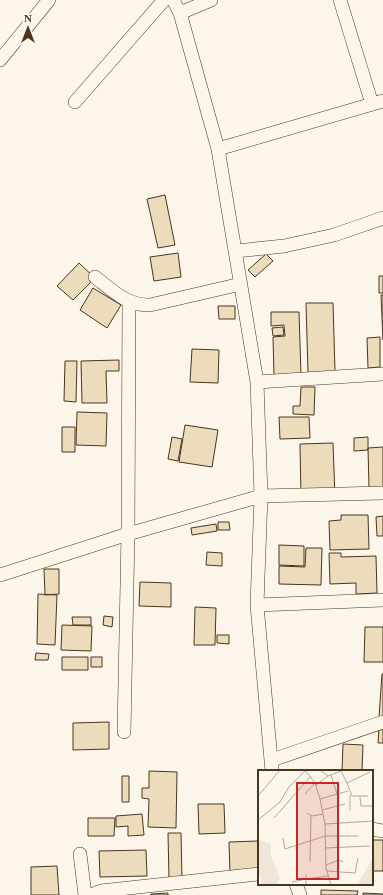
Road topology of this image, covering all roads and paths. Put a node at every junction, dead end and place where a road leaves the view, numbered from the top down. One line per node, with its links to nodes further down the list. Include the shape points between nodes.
1 (49, 0): 7 (street)
2 (164, 0): 8 (street)
3 (173, 0): 6 (street)
4 (211, 0): 6 (street)
5 (340, 0): 9 (street)
6 (180, 13): 10 (street)
7 (0, 60)
8 (75, 102)
9 (378, 102): 10 (street)
10 (218, 149): 12 (street)
11 (383, 218): 12 (street, via 334,235 284,246)
12 (236, 251): 14 (street)
13 (95, 277): 15 (street)
14 (241, 284): 15 (street, via 150,305 139,306); 17 (street)
15 (129, 303): 20 (street)
16 (383, 374): 17 (street)
17 (257, 382): 19 (street)
18 (383, 493): 19 (street)
19 (261, 496): 20 (street); 23 (street)
20 (128, 534): 21 (street); 25 (street)
21 (0, 575)
22 (383, 600): 23 (street)
23 (257, 606): 26 (street)
24 (383, 722): 26 (street)
25 (124, 732)
26 (272, 766)
27 (373, 830): 28 (street)
28 (383, 831)
29 (80, 854): 32 (street)
30 (258, 874): 33 (street, via 101,891)
31 (296, 885): 34 (street)
32 (85, 895)
33 (91, 895)
34 (300, 895)

